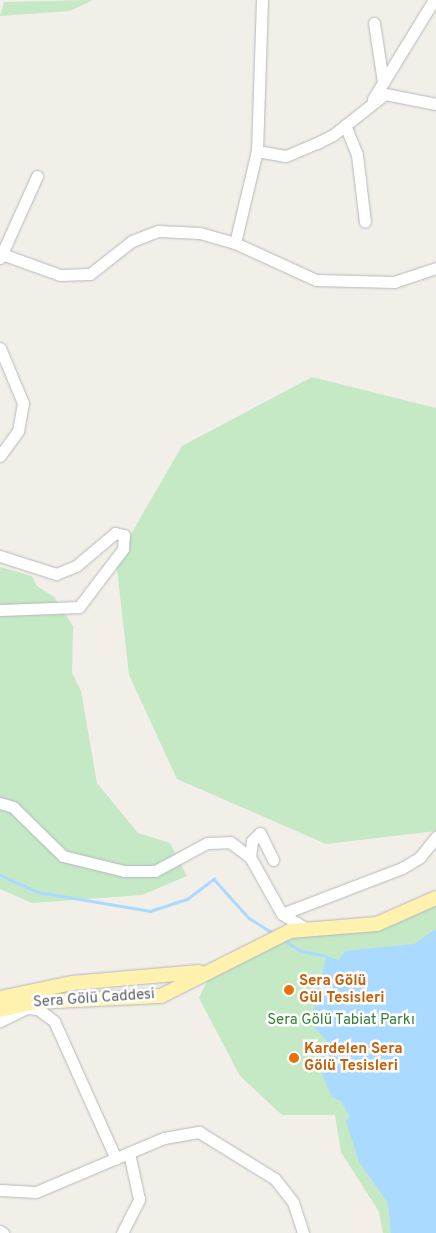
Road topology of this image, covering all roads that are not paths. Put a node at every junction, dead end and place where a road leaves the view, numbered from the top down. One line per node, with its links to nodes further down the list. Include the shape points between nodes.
1 (262, 0): 8 (street)
2 (434, 0): 4 (street)
3 (374, 23): 4 (street)
4 (383, 82): 5 (street)
5 (373, 99): 6 (street, via 385,94); 7 (street)
6 (436, 104)
7 (345, 125): 8 (street, via 333,135 286,156); 10 (street, via 357,155)
8 (257, 151): 11 (street)
9 (37, 176): 12 (street)
10 (365, 222)
11 (235, 243): 12 (street, via 200,233 158,231 132,241 90,274 60,275); 13 (street, via 316,280 394,282)
12 (1, 256)
13 (436, 268)
14 (0, 348): 15 (street, via 23,403 18,431)
15 (0, 456)
16 (0, 556): 17 (street, via 56,574 76,566 114,533 124,535 123,549 78,607 58,611)
17 (0, 610)
18 (0, 803): 20 (street, via 13,807 63,856 124,871 156,871 207,843 230,842)
19 (436, 837): 23 (street, via 420,857 402,868)
20 (250, 857): 21 (street, via 252,841 260,833); 23 (street)
21 (273, 860)
22 (436, 898): 24 (main road, Sera Gölü Caddesi, via 377,924)
23 (282, 914): 24 (street)
24 (307, 929): 25 (main road, Sera Gölü Caddesi, via 290,931 241,959)
25 (212, 970): 26 (main road, Sera Gölü Caddesi, via 72,983); 27 (main road, Sera Gölü Caddesi, via 161,996 34,1002)
26 (0, 998)
27 (0, 1010)
28 (0, 1021): 30 (street, via 27,1008 38,1009 54,1022)
29 (129, 1153): 30 (street); 34 (street, via 139,1199); 35 (street, via 164,1138 199,1132 275,1179 293,1202)
30 (116, 1159): 31 (street, via 36,1192)
31 (0, 1190)
32 (0, 1230): 33 (street)
33 (3, 1233)
34 (122, 1233)
35 (303, 1233)

